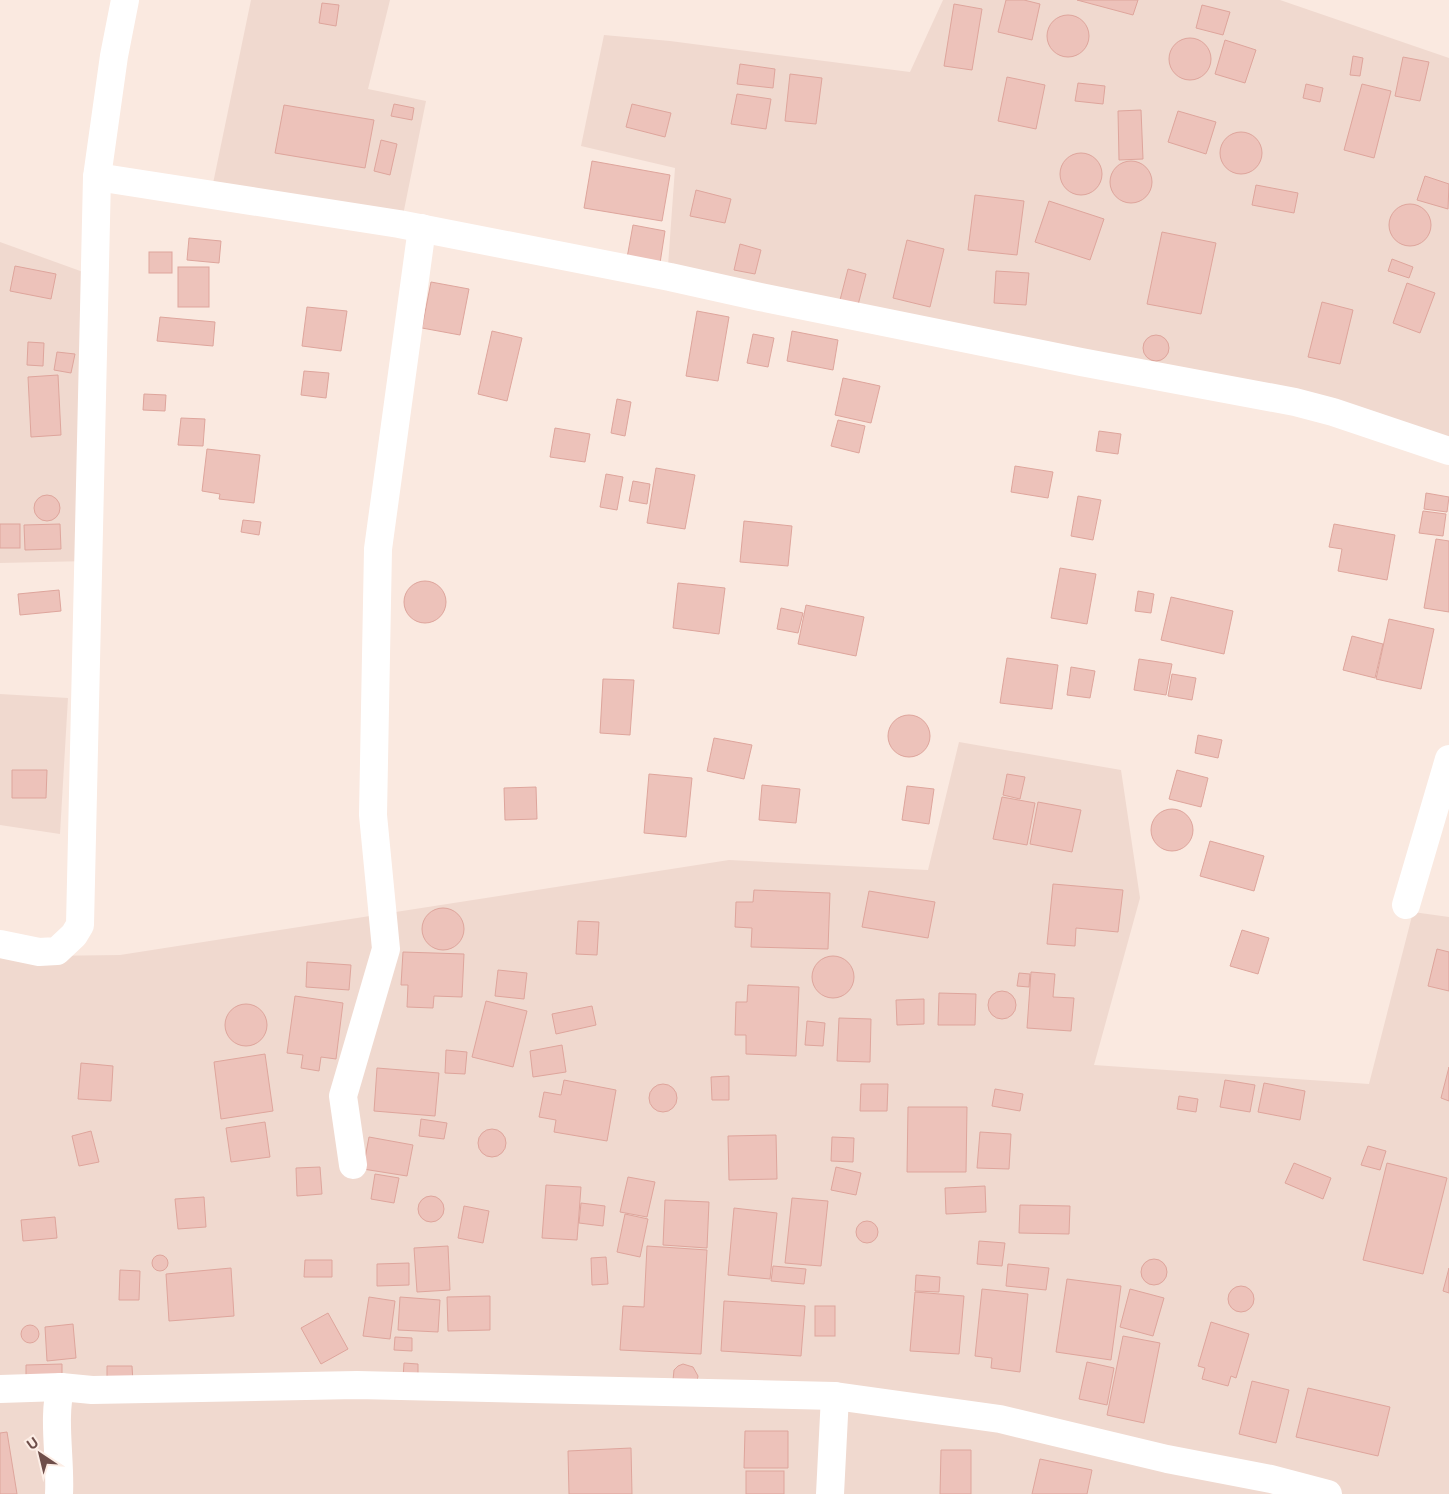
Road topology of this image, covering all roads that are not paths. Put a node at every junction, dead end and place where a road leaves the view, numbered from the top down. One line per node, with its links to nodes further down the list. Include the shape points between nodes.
1 (124, 0): 2 (street)
2 (96, 177): 3 (street); 7 (street, via 80,925 57,951 39,952)
3 (422, 228): 4 (street, via 1081,362 1295,402); 8 (street, via 378,549 373,815 386,949 343,1096)
4 (1449, 450)
5 (1449, 759): 6 (street)
6 (1406, 905)
7 (0, 944)
8 (353, 1165)
9 (61, 1386): 10 (street); 11 (street, via 92,1390 357,1385); 12 (street, via 57,1412)
10 (0, 1389)
11 (835, 1396): 13 (street); 14 (street, via 1000,1419)
12 (60, 1494)
13 (830, 1494)
14 (1328, 1494)

